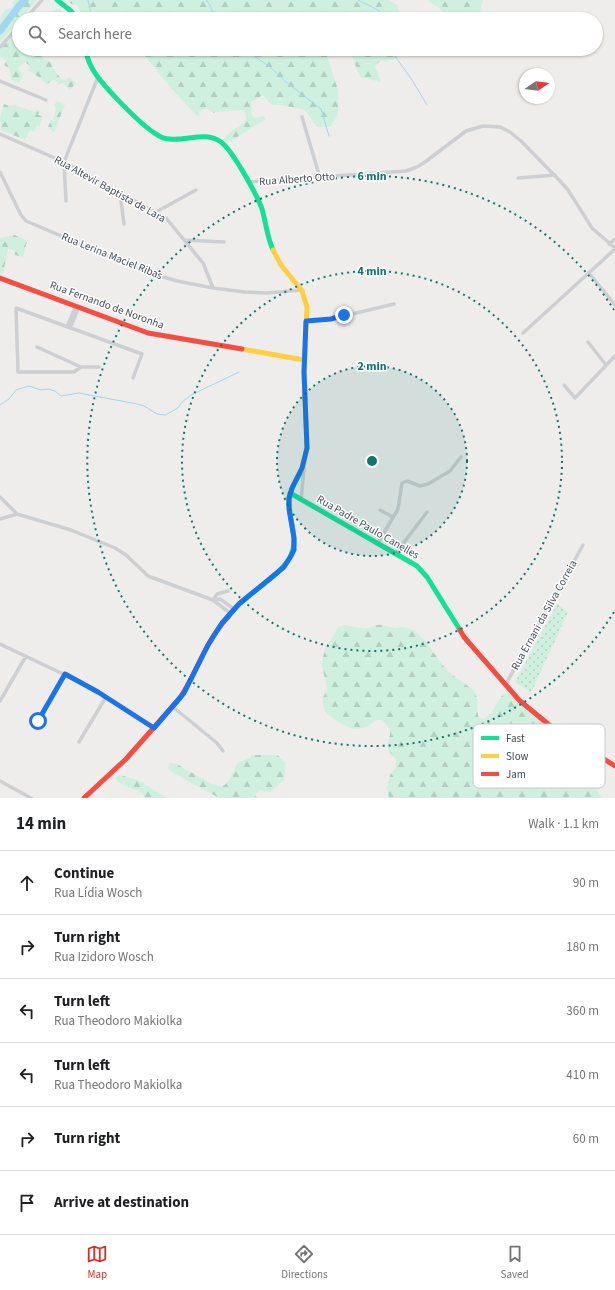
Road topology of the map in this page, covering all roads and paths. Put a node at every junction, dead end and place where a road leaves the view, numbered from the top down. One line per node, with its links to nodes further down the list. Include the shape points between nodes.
1 (42, 0): 3 (street)
2 (57, 0): 4 (main road)
3 (31, 12)
4 (71, 12)
5 (12, 34): 6 (street)
6 (0, 47)
7 (87, 56): 8 (main road)
8 (98, 77): 13 (street); 18 (main road, via 157,136 174,140 207,137 220,142)
9 (0, 81): 10 (street)
10 (46, 100)
11 (302, 117): 16 (street)
12 (0, 134): 13 (street, Rua Altevir Baptista de Lara)
13 (64, 162): 20 (street, Rua Altevir Baptista de Lara); 21 (street)
14 (0, 172): 31 (street, Rua Lerina Maciel Ribas, via 26,221 144,271)
15 (554, 175): 16 (street, Rua Alberto Otto, via 510,132 488,125 466,131 412,169); 17 (street); 27 (street, Rua Alberto Otto, via 568,190 592,228)
16 (320, 178): 18 (street, Rua Alberto Otto)
17 (518, 178)
18 (248, 182): 32 (main road, via 260,204 275,257)
19 (196, 190): 22 (street)
20 (120, 193): 22 (street, Rua Altevir Baptista de Lara); 23 (street)
21 (66, 200)
22 (156, 212): 25 (street, Rua Altevir Baptista de Lara, via 166,218)
23 (124, 224)
24 (615, 239): 27 (street)
25 (184, 240): 26 (street); 31 (street, Rua Altevir Baptista de Lara, via 203,263)
26 (224, 242)
27 (609, 244): 28 (street, Rua Alberto Otto)
28 (615, 249): 29 (street)
29 (589, 273): 34 (street); 38 (street)
30 (0, 278): 35 (main road, Rua Fernando de Noronha)
31 (213, 288): 32 (street, Rua Lerina Maciel Ribas, via 255,293)
32 (303, 290): 36 (main road, via 307,302)
33 (394, 304): 36 (street, via 331,319)
34 (615, 305)
35 (77, 306): 37 (street); 42 (main road, Rua Fernando de Noronha, via 157,335)
36 (306, 321): 42 (main road)
37 (69, 327): 43 (street, via 16,308 18,372 74,372); 46 (street, via 142,354)
38 (523, 334)
39 (588, 342): 44 (street)
40 (37, 347): 43 (street)
41 (615, 356): 44 (street)
42 (304, 360): 49 (main road, via 307,443)
43 (81, 366): 45 (street)
44 (606, 366): 47 (street, via 575,398)
45 (99, 367)
46 (133, 378)
47 (564, 385)
48 (461, 457): 56 (street, via 450,471 428,484 420,486 407,481 402,483 399,506)
49 (304, 462): 50 (main road); 52 (street)
50 (290, 493): 52 (main road, Rua Padre Paulo Canelles); 63 (main road, via 294,550 284,567)
51 (0, 497): 55 (street)
52 (301, 500): 58 (main road, Rua Padre Paulo Canelles)
53 (380, 510): 56 (street)
54 (427, 512): 60 (street)
55 (17, 514): 57 (street); 62 (street, via 70,530 110,546 126,555 148,576)
56 (393, 517): 58 (street)
57 (0, 518)
58 (378, 543): 60 (main road, Rua Padre Paulo Canelles)
59 (583, 545): 67 (street, Rua Ernani da Silva Correia)
60 (396, 553): 67 (main road, Rua Padre Paulo Canelles, via 414,563 424,574 464,637)
61 (228, 591): 62 (street, via 217,594)
62 (213, 600): 63 (street, via 220,599)
63 (232, 611): 70 (main road, via 212,637 187,688)
64 (0, 644): 65 (street)
65 (26, 656): 66 (street); 69 (street)
66 (65, 674): 68 (street); 71 (street)
67 (506, 684): 72 (main road, Rua Padre Paulo Canelles, via 525,706)
68 (106, 697): 73 (street); 74 (street)
69 (0, 701)
70 (173, 707): 73 (main road); 75 (street, via 217,742)
71 (38, 721)
72 (548, 724)
73 (154, 728): 80 (main road)
74 (79, 742)
75 (223, 751)
76 (605, 760): 77 (main road, Rua Padre Paulo Canelles)
77 (615, 766)
78 (0, 781): 79 (street)
79 (31, 798)
80 (84, 798)

